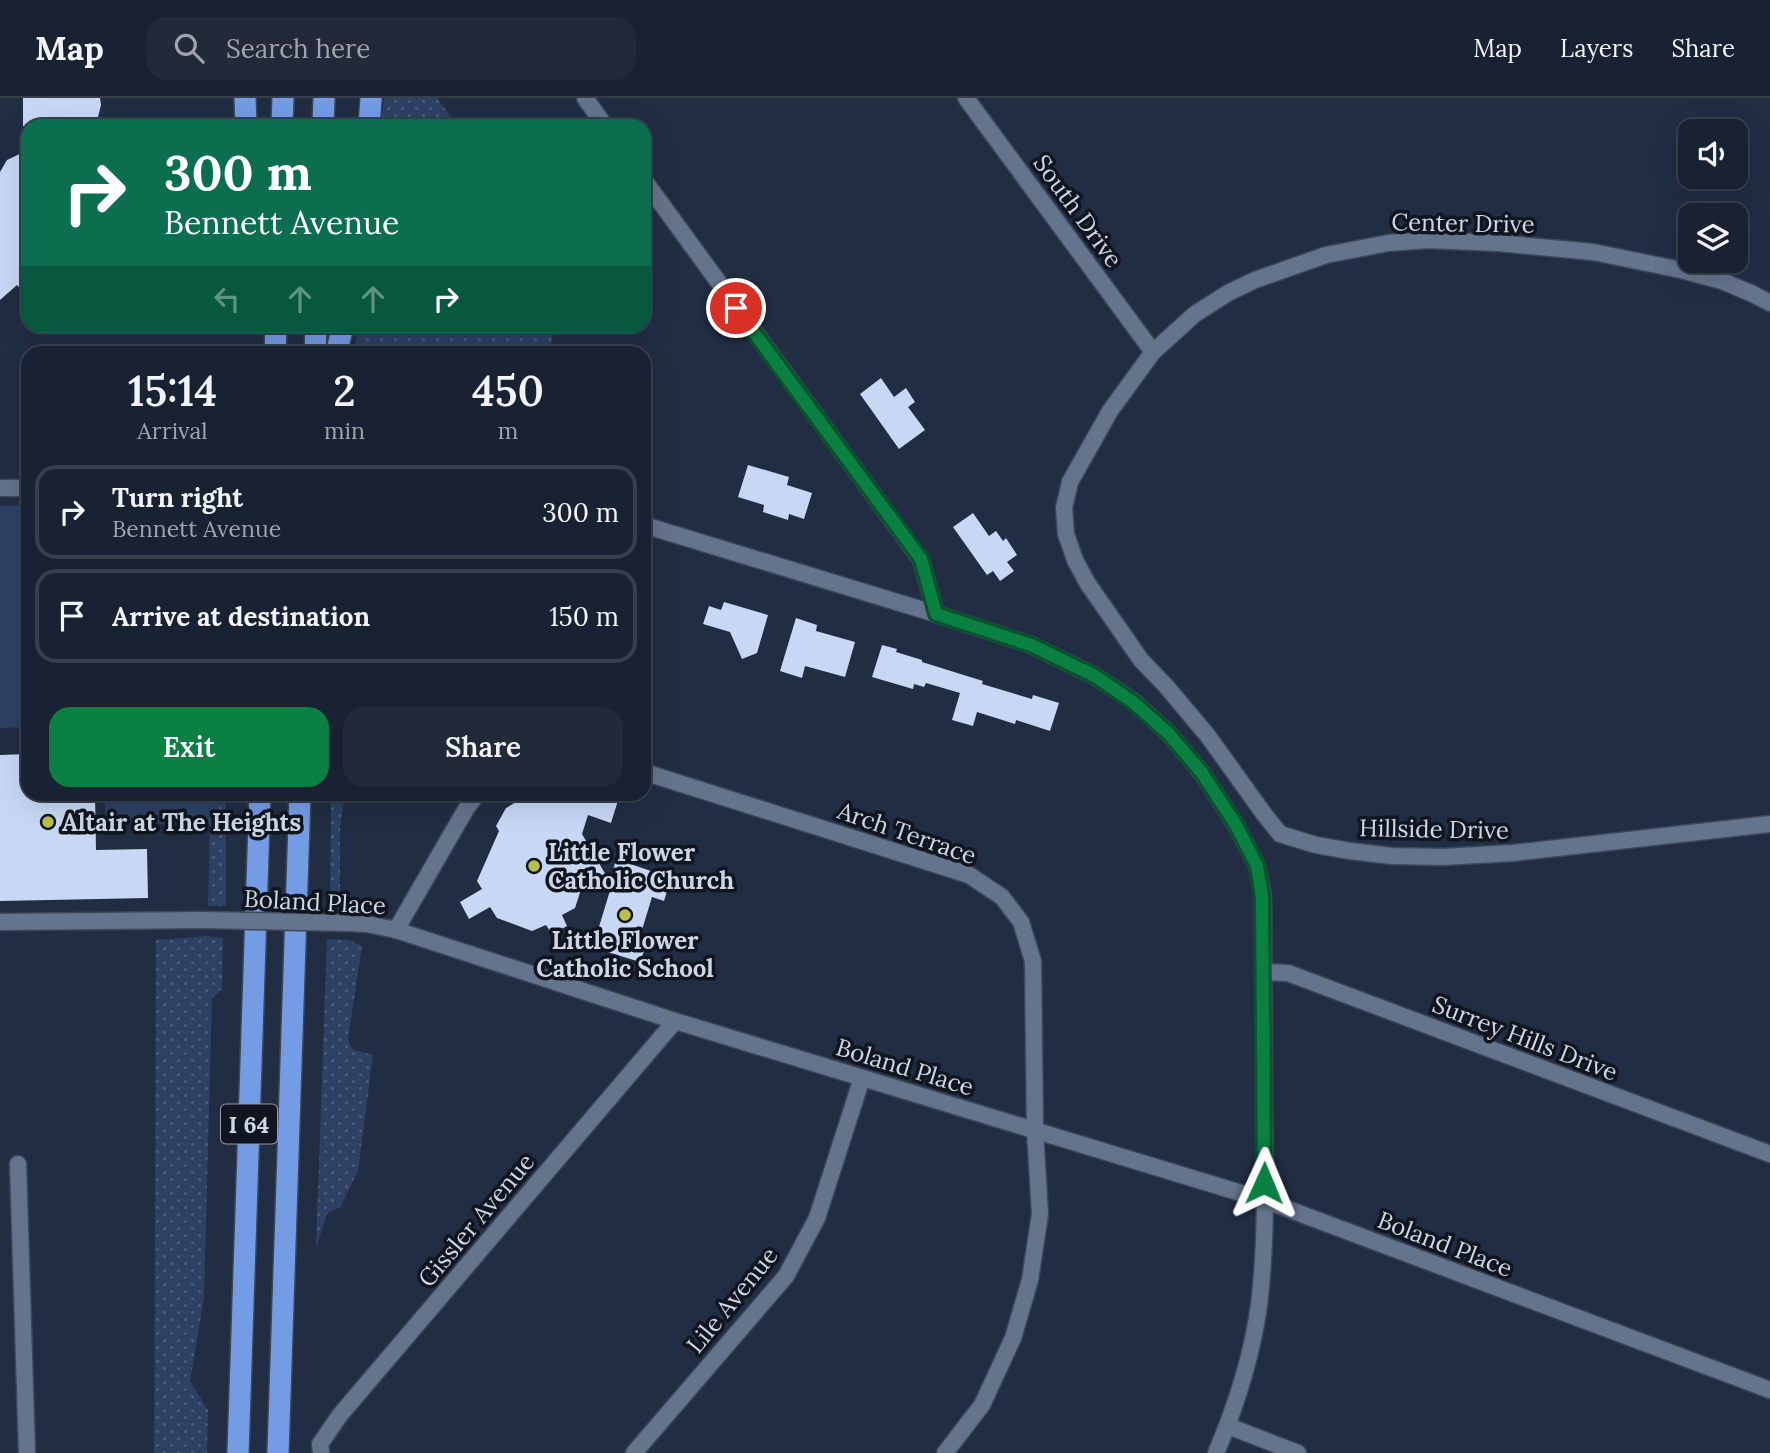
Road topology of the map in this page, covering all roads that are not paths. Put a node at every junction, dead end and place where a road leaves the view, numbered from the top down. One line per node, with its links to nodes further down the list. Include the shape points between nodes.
1 (245, 98): 7 (highway)
2 (284, 98): 8 (highway)
3 (324, 98): 9 (highway)
4 (371, 98): 10 (highway)
5 (585, 98): 11 (street)
6 (967, 98): 14 (street, South Drive)
7 (246, 119)
8 (282, 119)
9 (323, 119)
10 (370, 119)
11 (600, 119)
12 (651, 190): 18 (street, via 921,559)
13 (1770, 303): 14 (street, Center Drive, via 1722,281 1593,252 1487,242 1388,243 1326,255 1255,280 1195,314)
14 (1153, 352): 19 (street, Center Drive, via 1110,411 1070,482 1064,508 1075,560)
15 (0, 488): 16 (street)
16 (21, 488)
17 (651, 527): 18 (street)
18 (936, 614): 27 (street, via 1031,645 1095,676 1168,733 1202,773 1257,866)
19 (1141, 660): 24 (street, Hillside Drive, via 1208,736 1280,834 1316,845 1392,856 1465,856)
20 (651, 774): 30 (street, Arch Terrace, via 969,875 1002,898 1021,922 1033,961)
21 (260, 801): 37 (highway, I 64)
22 (300, 801): 38 (highway, I 64)
23 (472, 801): 26 (street)
24 (1770, 824)
25 (0, 922): 26 (street, Boland Place, bridge, via 350,923)
26 (396, 930): 28 (street, Boland Place)
27 (1263, 972): 31 (street, Surrey Hills Drive, via 1288,973); 33 (street)
28 (675, 1021): 29 (street, Boland Place); 39 (street, Gissler Avenue, via 340,1415 320,1444)
29 (862, 1078): 30 (street, Boland Place); 40 (street, Lile Avenue, via 817,1218 786,1276)
30 (1035, 1131): 33 (street, Boland Place); 41 (street, Arch Terrace, via 1040,1214 1030,1280 1013,1338 982,1405)
31 (1770, 1154)
32 (18, 1164): 36 (street)
33 (1264, 1200): 34 (street, Boland Place); 35 (street, via 1259,1306)
34 (1770, 1390)
35 (1228, 1426): 42 (street); 43 (street)
36 (27, 1453)
37 (238, 1453)
38 (278, 1453)
39 (321, 1453)
40 (634, 1453)
41 (945, 1453)
42 (1216, 1453)
43 (1298, 1453)

